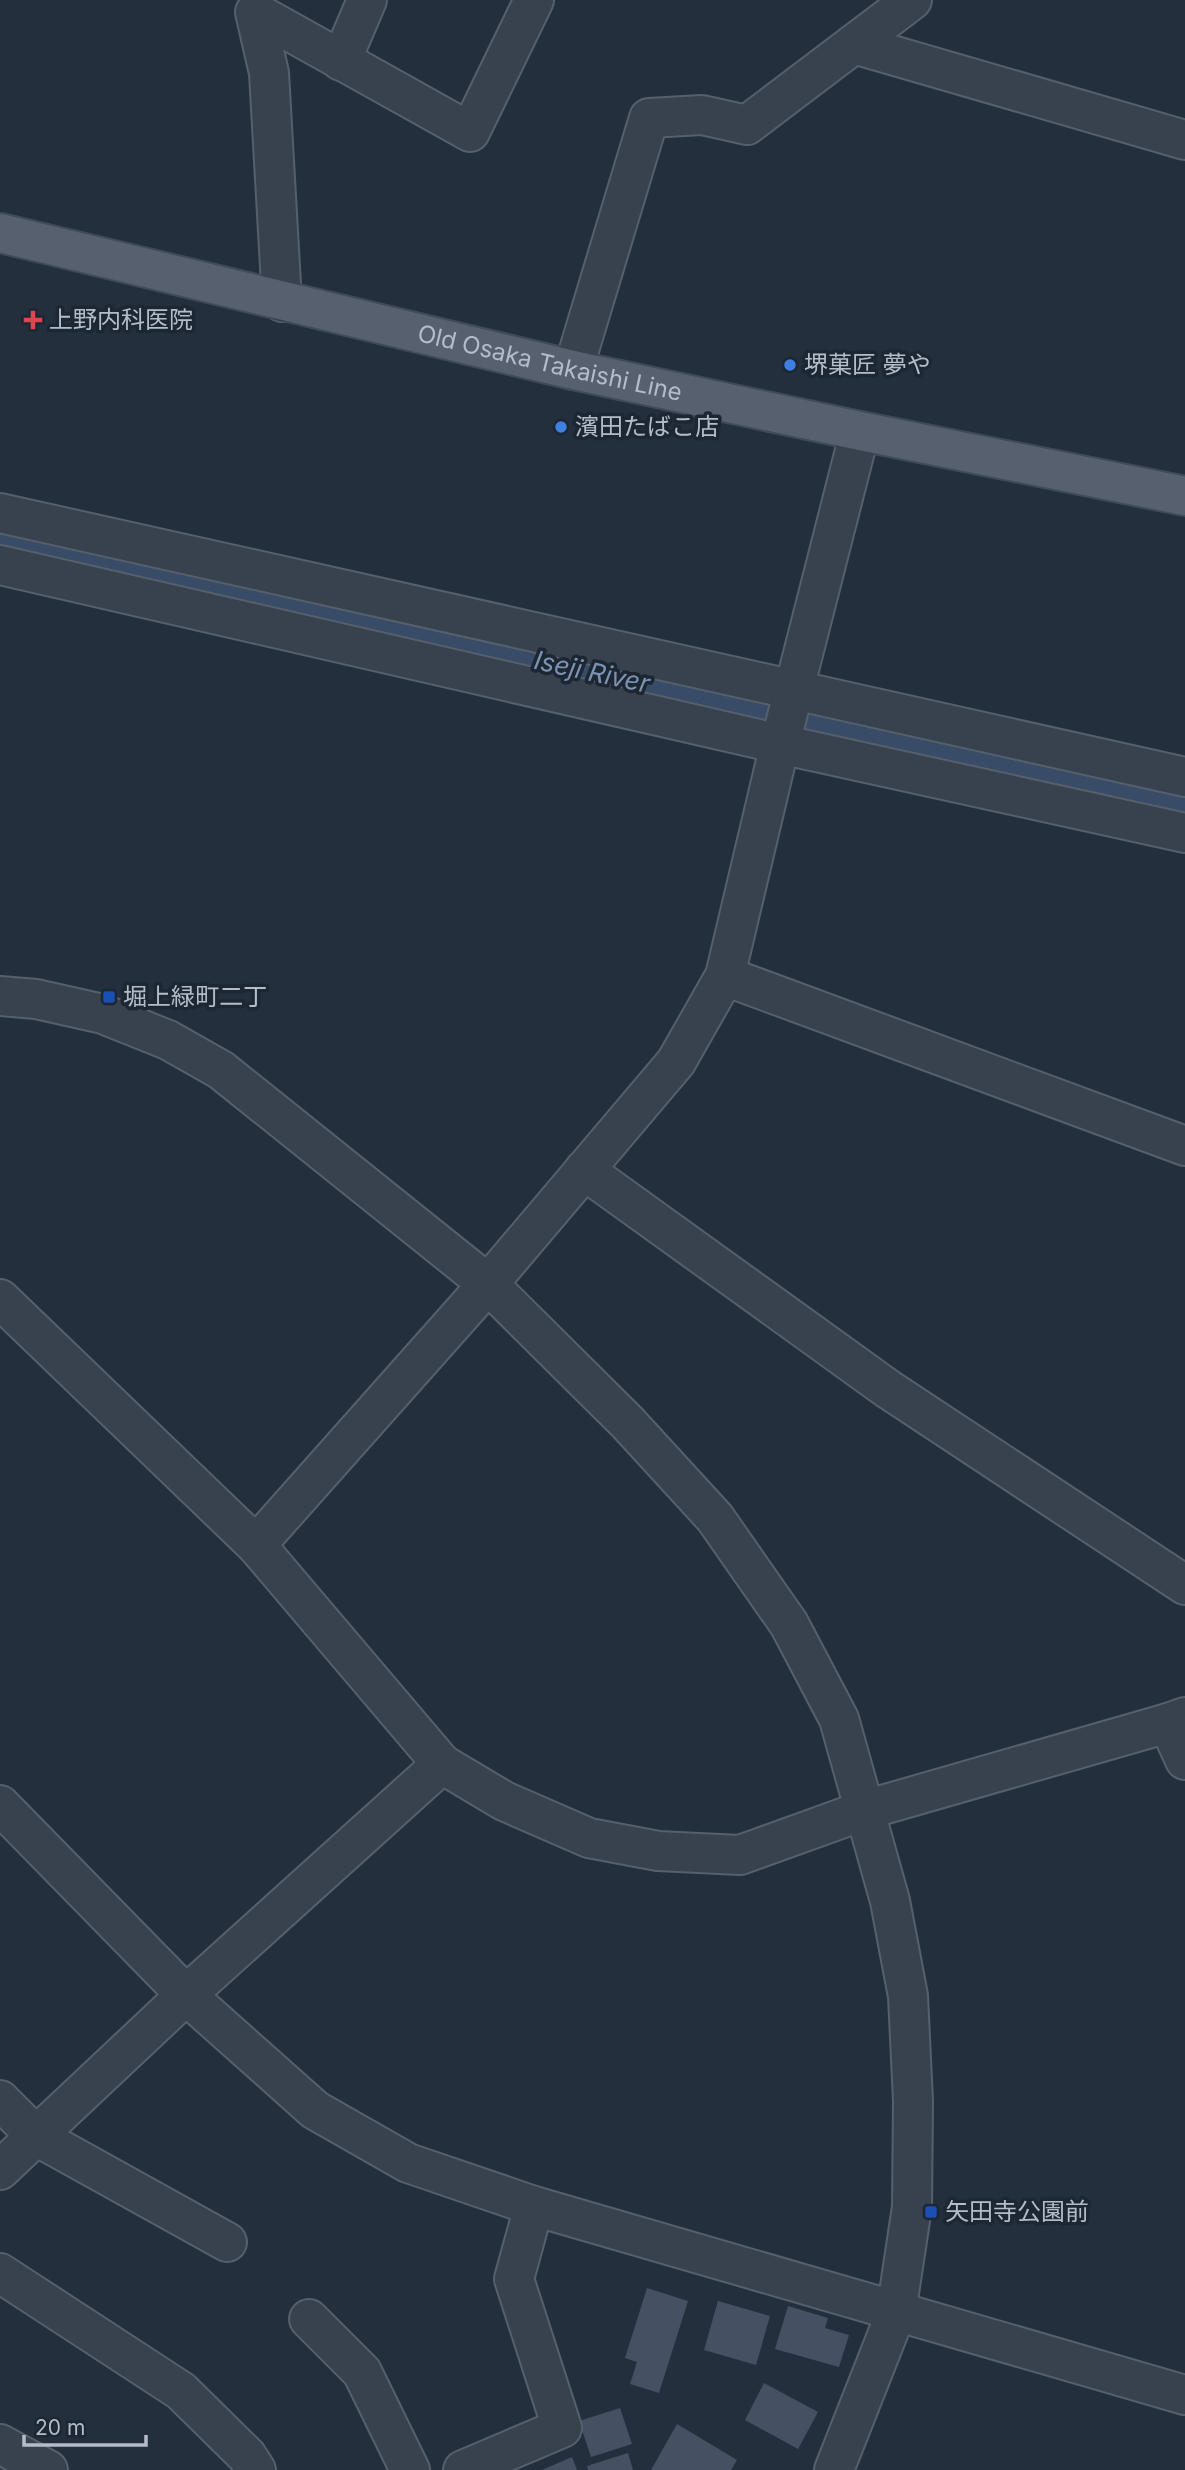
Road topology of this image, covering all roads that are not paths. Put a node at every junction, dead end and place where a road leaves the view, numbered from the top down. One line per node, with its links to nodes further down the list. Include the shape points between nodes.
1 (367, 0): 5 (street)
2 (534, 0): 5 (street, via 470,132)
3 (912, 0): 4 (street)
4 (854, 44): 6 (street); 9 (street, via 747,125 702,115 649,118)
5 (341, 61): 8 (street, via 255,12 269,73)
6 (1185, 141)
7 (0, 233): 8 (main road, Old Osaka Takaishi Line)
8 (282, 302): 9 (main road, Old Osaka Takaishi Line)
9 (573, 370): 10 (main road, Old Osaka Takaishi Line)
10 (860, 431): 11 (main road, Old Osaka Takaishi Line); 14 (street)
11 (1185, 496)
12 (0, 513): 14 (street)
13 (0, 565): 15 (street)
14 (794, 691): 15 (street); 16 (street)
15 (781, 742): 17 (street); 18 (street)
16 (1185, 777)
17 (1185, 833)
18 (725, 976): 20 (street); 21 (street, via 676,1062)
19 (0, 996): 22 (street, via 103,1014 168,1040 221,1070)
20 (1185, 1146)
21 (584, 1170): 22 (street); 25 (street, via 888,1389)
22 (488, 1284): 24 (street); 30 (street, via 628,1423 715,1518 789,1624 839,1719)
23 (0, 1298): 24 (street)
24 (256, 1545): 28 (street)
25 (1185, 1584)
26 (1176, 1720): 27 (street); 30 (street)
27 (1185, 1760)
28 (442, 1764): 30 (street, via 504,1801 589,1838 657,1851 740,1855); 31 (street)
29 (0, 1805): 31 (street)
30 (865, 1810): 38 (street, via 890,1901 908,1996 912,2207)
31 (186, 1995): 33 (street); 35 (street, via 315,2110 408,2163)
32 (0, 2101): 33 (street)
33 (36, 2136): 34 (street); 36 (street)
34 (0, 2170)
35 (534, 2206): 38 (street); 45 (street, via 514,2278 562,2428)
36 (228, 2242)
37 (0, 2273): 43 (street, via 181,2391)
38 (896, 2313): 40 (street); 46 (street)
39 (309, 2319): 44 (street, via 362,2372)
40 (1185, 2395)
41 (0, 2444): 42 (street)
42 (48, 2470)
43 (256, 2470)
44 (410, 2470)
45 (463, 2470)
46 (834, 2470)

